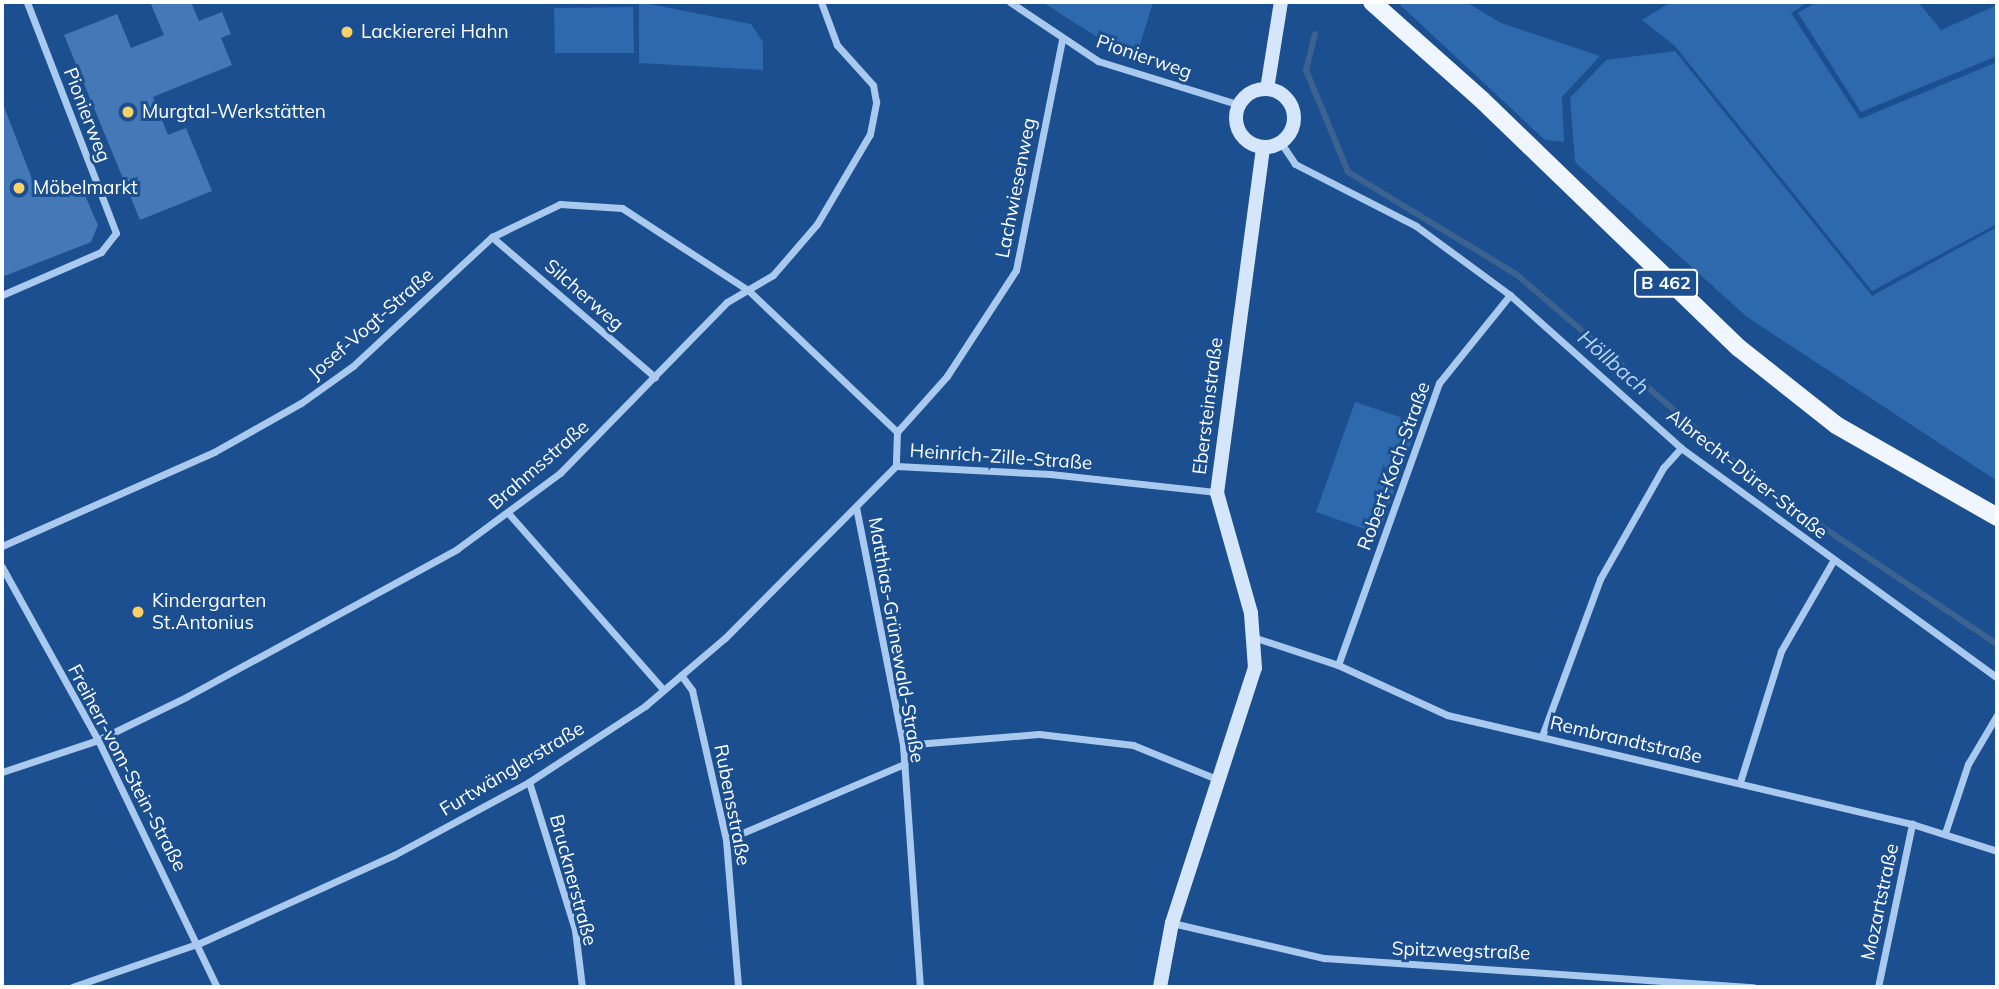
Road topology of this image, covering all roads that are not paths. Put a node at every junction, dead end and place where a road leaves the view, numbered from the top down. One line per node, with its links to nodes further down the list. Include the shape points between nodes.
1 (27, 2): 13 (street, Pionierweg, via 116,233 101,252)
2 (821, 2): 12 (street, Brahmsstraße, via 838,46 873,85 876,102 870,134 797,249 773,275)
3 (1010, 2): 6 (street, Pionierweg)
4 (1281, 2): 7 (street)
5 (1372, 2): 22 (main road, B 462, via 1482,100 1739,348 1836,425)
6 (1062, 39): 8 (street, Pionierweg, via 1098,61); 16 (street, Lachwiesenweg, via 1016,270 947,376)
7 (1267, 89): 8 (street, via 1251,93); 9 (street, via 1284,96 1294,111 1292,129)
8 (1240, 104): 10 (street, via 1240,132)
9 (1281, 143): 10 (street); 14 (street, Albrecht-Dürer-Straße, via 1295,164 1416,226)
10 (1263, 147): 19 (street, Ebersteinstraße)
11 (492, 237): 12 (street, Josef-Vogt-Straße, via 560,204 622,208); 15 (street, Silcherweg); 23 (street, Josef-Vogt-Straße, via 353,366 311,397 214,452)
12 (748, 290): 15 (street, Brahmsstraße, via 727,302); 16 (street, Heinrich-Zille-Straße)
13 (2, 295)
14 (1510, 295): 17 (street, Albrecht-Dürer-Straße); 27 (street, Robert-Koch-Straße, via 1439,383)
15 (655, 377): 21 (street, Brahmsstraße, via 560,473)
16 (897, 432): 18 (street, Heinrich-Zille-Straße)
17 (1681, 448): 24 (street, Albrecht-Dürer-Straße); 32 (street, via 1663,468 1601,579)
18 (896, 466): 19 (street, Heinrich-Zille-Straße, via 1050,474); 20 (street, Furtwänglerstraße)
19 (1217, 492): 26 (street, Ebersteinstraße)
20 (856, 507): 28 (street, Furtwänglerstraße); 34 (street, Matthias-Grünewald-Straße)
21 (509, 514): 30 (street); 33 (street, Brahmsstraße, via 319,629)
22 (1997, 517)
23 (2, 546)
24 (1833, 561): 29 (street, Albrecht-Dürer-Straße); 39 (street, via 1780,651)
25 (2, 567): 33 (street, Freiherr-vom-Stein-Straße)
26 (1256, 638): 27 (street, Rembrandtstraße); 37 (street, Ebersteinstraße, via 1242,720)
27 (1338, 665): 32 (street, Rembrandtstraße, via 1447,715)
28 (681, 675): 30 (street, Furtwänglerstraße); 42 (street, Rubensstraße, via 692,690)
29 (1997, 678)
30 (663, 689): 38 (street, Furtwänglerstraße)
31 (1997, 715): 41 (street, via 1968,764)
32 (1542, 736): 39 (street, Rembrandtstraße)
33 (98, 740): 36 (street, Brahmsstraße); 45 (street, Freiherr-vom-Stein-Straße)
34 (903, 745): 35 (street, Matthias-Grünewald-Straße); 37 (street, via 1066,737 1133,745)
35 (904, 764): 42 (street); 50 (street, Matthias-Grünewald-Straße)
36 (2, 772)
37 (1219, 780): 44 (street, Ebersteinstraße)
38 (529, 782): 45 (street, Furtwänglerstraße, via 394,855); 48 (street, Brucknerstraße, via 575,930)
39 (1740, 782): 40 (street, Rembrandtstraße)
40 (1912, 824): 41 (street, Rembrandtstraße); 53 (street, Mozartstraße)
41 (1945, 833): 43 (street, Rembrandtstraße)
42 (726, 840): 49 (street, Rubensstraße)
43 (1997, 850)
44 (1172, 923): 51 (street, Ebersteinstraße); 52 (street, Spitzwegstraße, via 1324,958)
45 (200, 943): 46 (street, Furtwänglerstraße); 47 (street, Freiherr-vom-Stein-Straße)
46 (72, 987)
47 (217, 987)
48 (582, 987)
49 (738, 987)
50 (920, 987)
51 (1160, 987)
52 (1753, 987)
53 (1878, 987)

